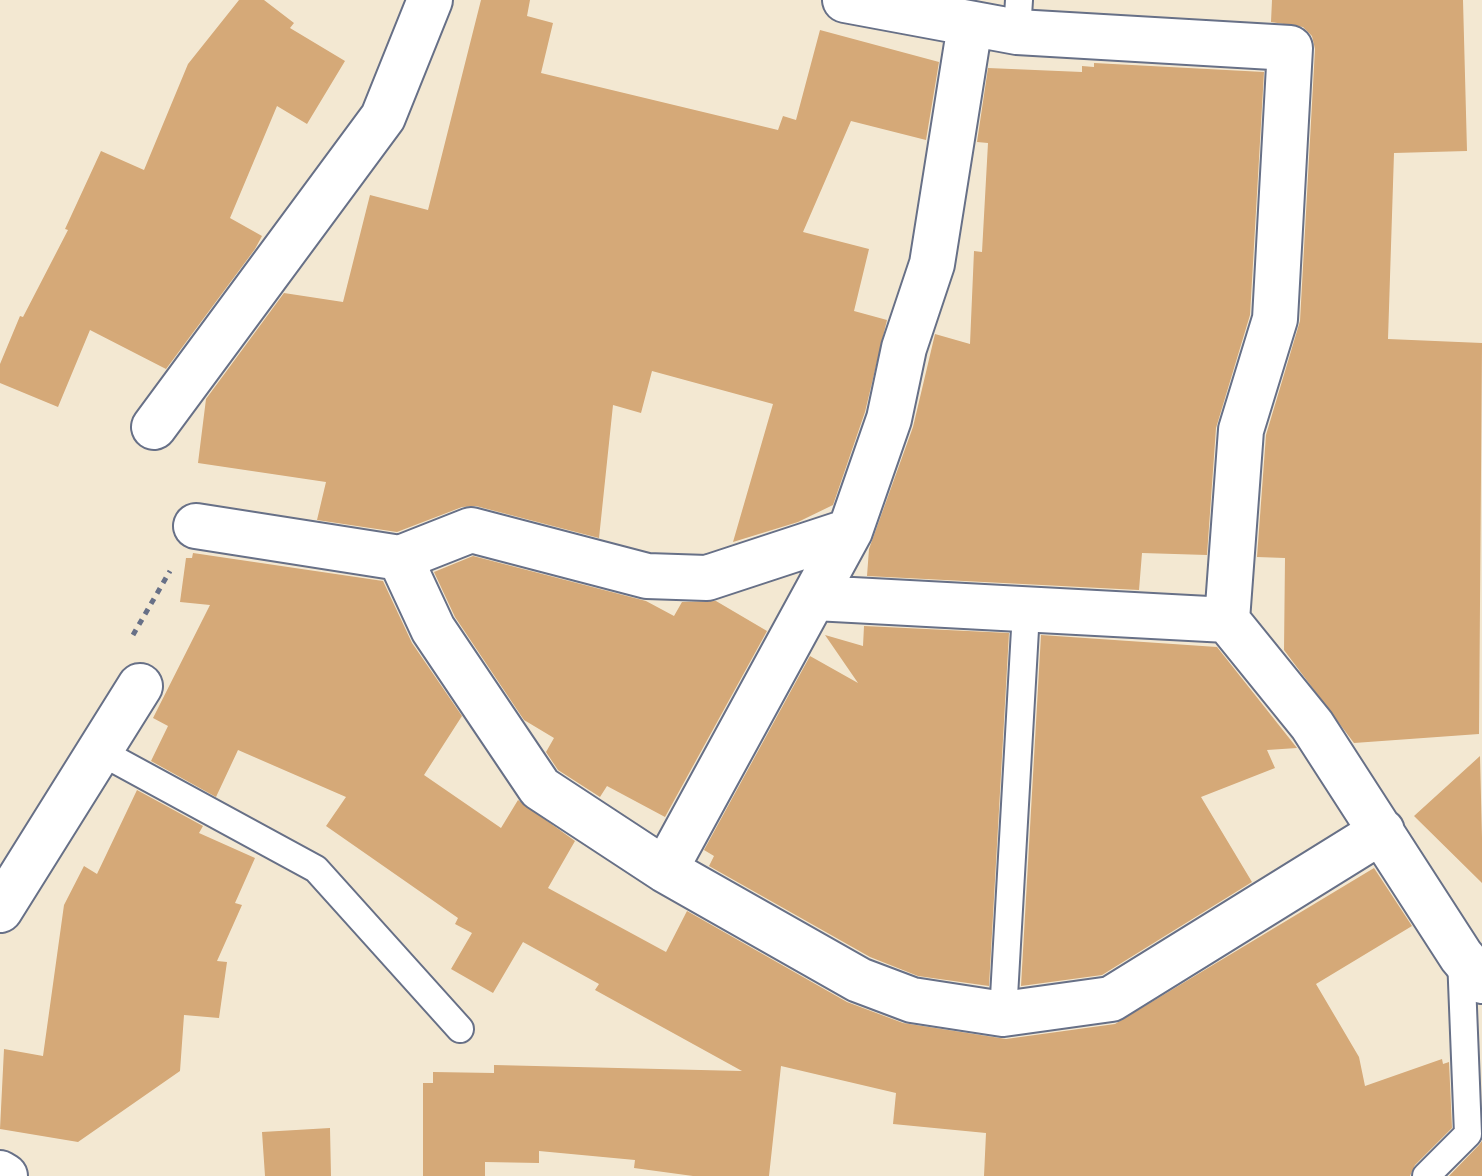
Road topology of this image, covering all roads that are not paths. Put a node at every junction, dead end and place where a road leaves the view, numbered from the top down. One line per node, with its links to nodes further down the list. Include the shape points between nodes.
1 (430, 0): 5 (street, via 383,117)
2 (845, 0): 4 (street)
3 (1018, 16): 4 (street); 11 (street, via 1290,48 1275,319 1241,430)
4 (970, 25): 7 (street, via 932,264 904,348 889,419)
5 (154, 427)
6 (196, 526): 8 (street)
7 (850, 531): 8 (street, via 707,578 647,576 471,530); 9 (street)
8 (400, 558): 15 (street, via 433,629 540,788)
9 (815, 598): 10 (street); 15 (street)
10 (1026, 612): 11 (street); 18 (lane)
11 (1227, 620): 14 (street, via 1312,725)
12 (140, 686): 13 (street)
13 (101, 752): 16 (street); 19 (lane, via 316,869)
14 (1382, 831): 17 (street); 18 (street, via 1111,999)
15 (665, 870): 18 (street, via 859,980 912,1000)
16 (0, 910)
17 (1471, 969): 22 (lane, via 1468,1134)
18 (1003, 1014)
19 (460, 1029)
20 (0, 1173): 21 (street)
21 (5, 1176)
22 (1426, 1176)

